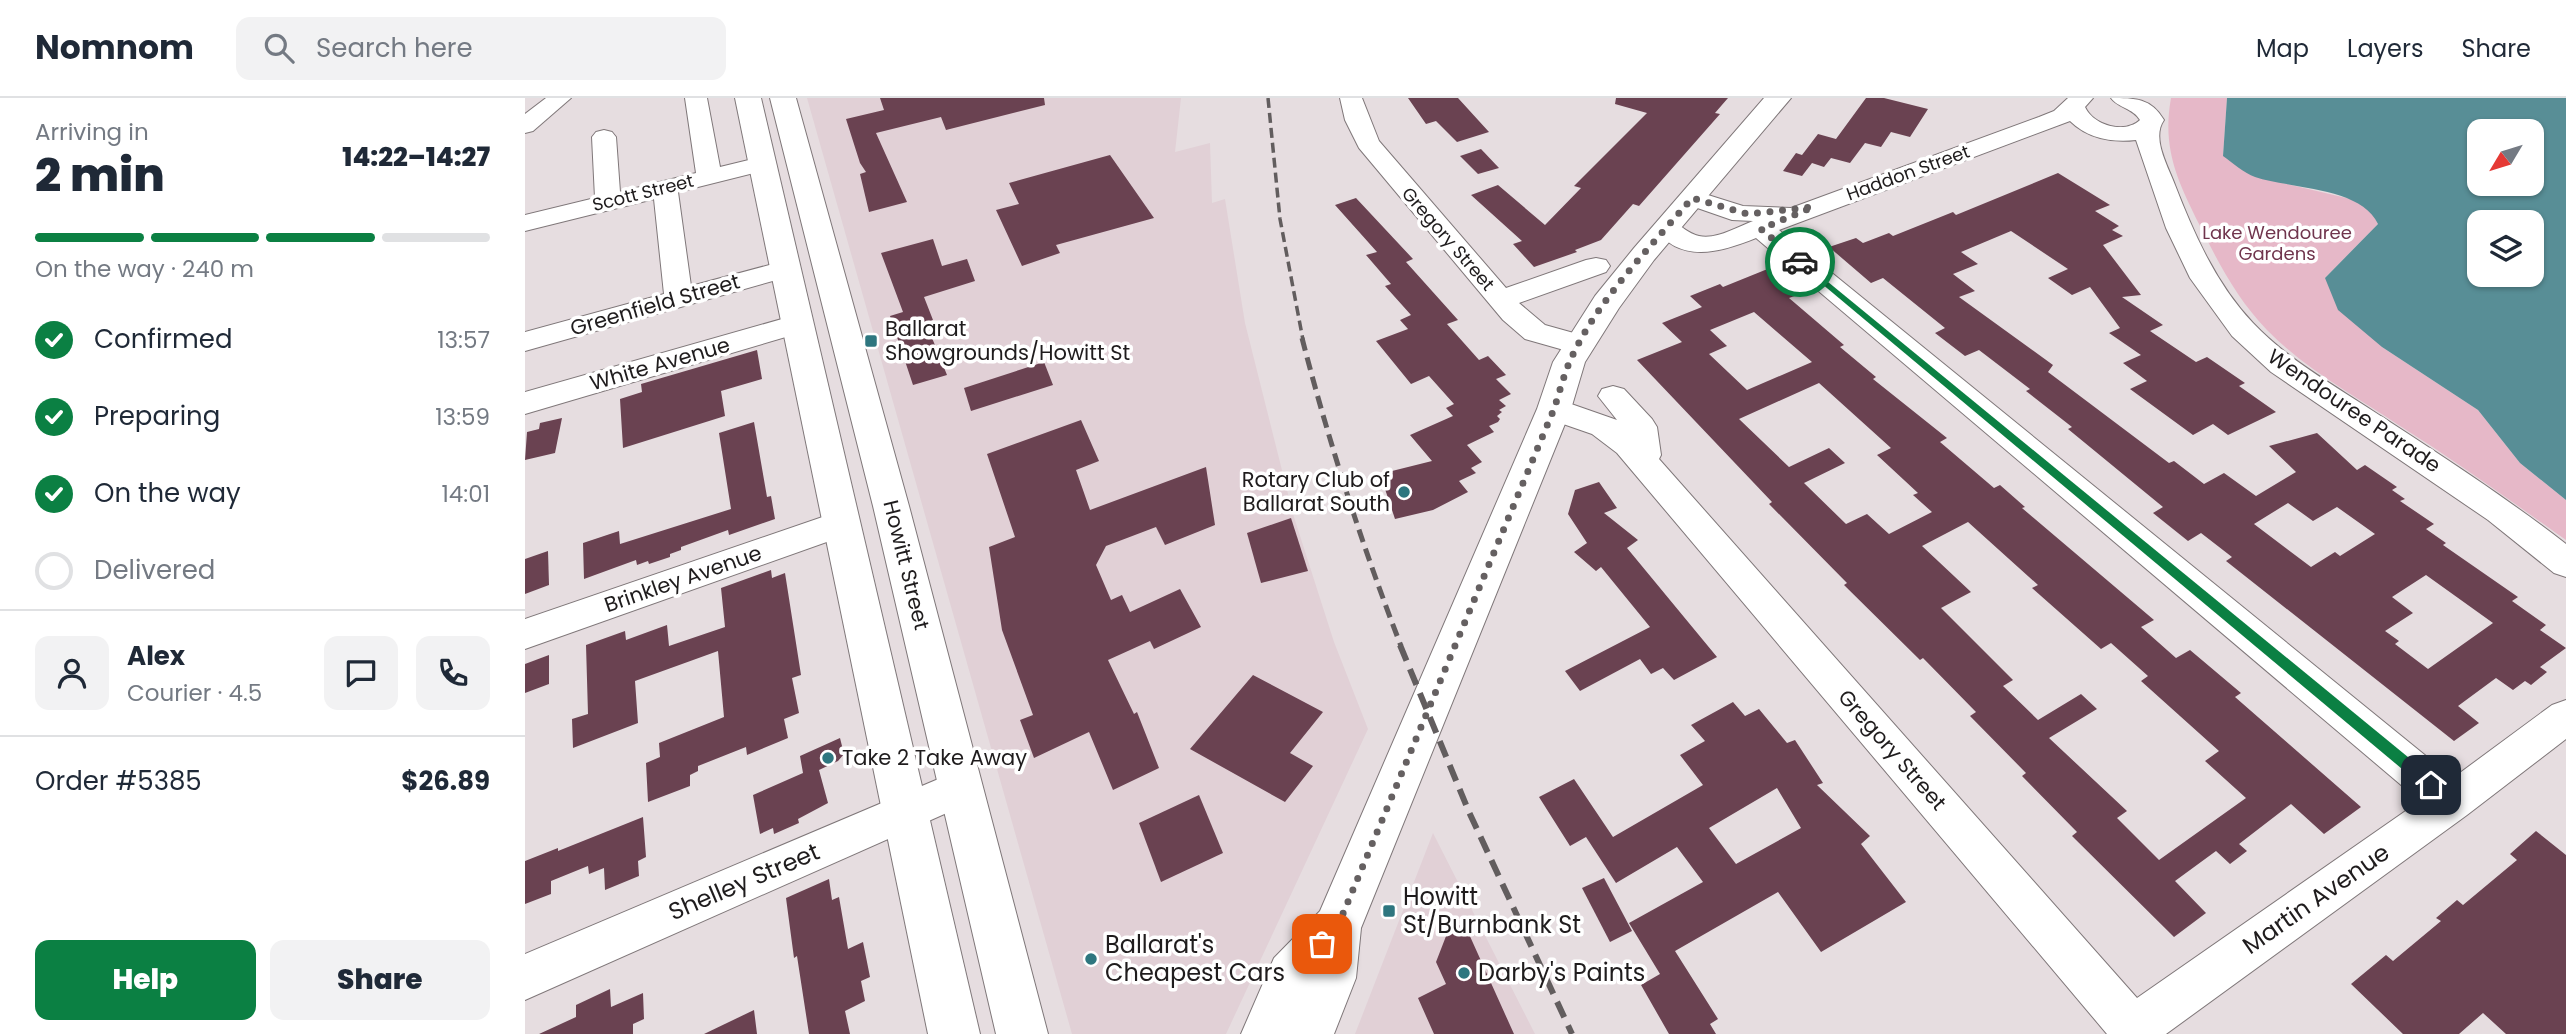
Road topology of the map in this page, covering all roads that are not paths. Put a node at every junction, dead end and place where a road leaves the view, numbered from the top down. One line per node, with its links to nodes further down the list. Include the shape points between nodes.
1 (561, 98): 10 (street)
2 (696, 98): 15 (street)
3 (748, 98): 14 (main road)
4 (783, 98): 39 (main road, Howitt Street)
5 (1351, 98): 27 (street, Gregory Street, via 1368,143)
6 (1778, 98): 19 (main road)
7 (1803, 98): 19 (main road)
8 (2078, 102): 11 (street, Wendouree Parade, via 2078,119); 13 (street, Haddon Street, via 2062,116)
9 (2137, 107): 11 (street, Haddon Street, via 2137,133); 16 (street, Wendouree Parade)
10 (525, 127)
11 (2101, 130): 13 (street, Haddon Street); 16 (street, Wendouree Parade, via 2121,143)
12 (604, 137): 18 (street)
13 (2003, 137): 20 (street, Haddon Street)
14 (761, 164): 15 (street, Scott Street); 25 (main road)
15 (709, 177): 17 (street, Scott Street)
16 (2164, 187): 36 (street, Wendouree Parade, via 2204,278 2229,314 2262,348 2500,511)
17 (665, 188): 18 (street, Scott Street); 26 (street)
18 (608, 202): 21 (street, Scott Street)
19 (1701, 202): 20 (street, Haddon Street, via 1748,214); 23 (main road)
20 (1813, 207): 22 (street, Haddon Street)
21 (525, 223)
22 (1761, 229): 23 (street, Haddon Street, via 1711,246); 40 (street)
23 (1674, 234): 30 (main road, via 1621,283); 33 (main road)
24 (1596, 266): 27 (street)
25 (784, 269): 26 (street, Greenfield Street); 28 (main road)
26 (679, 298): 29 (street, Greenfield Street)
27 (1501, 300): 30 (street, Gregory Street, via 1535,332)
28 (796, 324): 32 (street, White Avenue); 35 (main road)
29 (525, 342)
30 (1578, 345): 33 (main road)
31 (1613, 396): 34 (street, via 1641,427)
32 (525, 403)
33 (1551, 418): 34 (street, Gregory Street, via 1618,446); 42 (main road)
34 (1645, 465): 44 (street, Gregory Street)
35 (840, 524): 37 (street, Brinkley Avenue); 41 (main road)
36 (2566, 563)
37 (525, 634)
38 (2566, 717): 40 (street, Martin Avenue)
39 (962, 787): 41 (street, Shelley Street); 46 (main road, Howitt Street)
40 (2452, 802): 44 (street, Martin Avenue)
41 (905, 813): 43 (street, Shelley Street); 45 (main road)
42 (1337, 928): 47 (main road, via 1292,976); 48 (main road, via 1331,978)
43 (525, 976)
44 (2136, 1032)
45 (954, 1034)
46 (1022, 1034)
47 (1267, 1034)
48 (1308, 1034)

